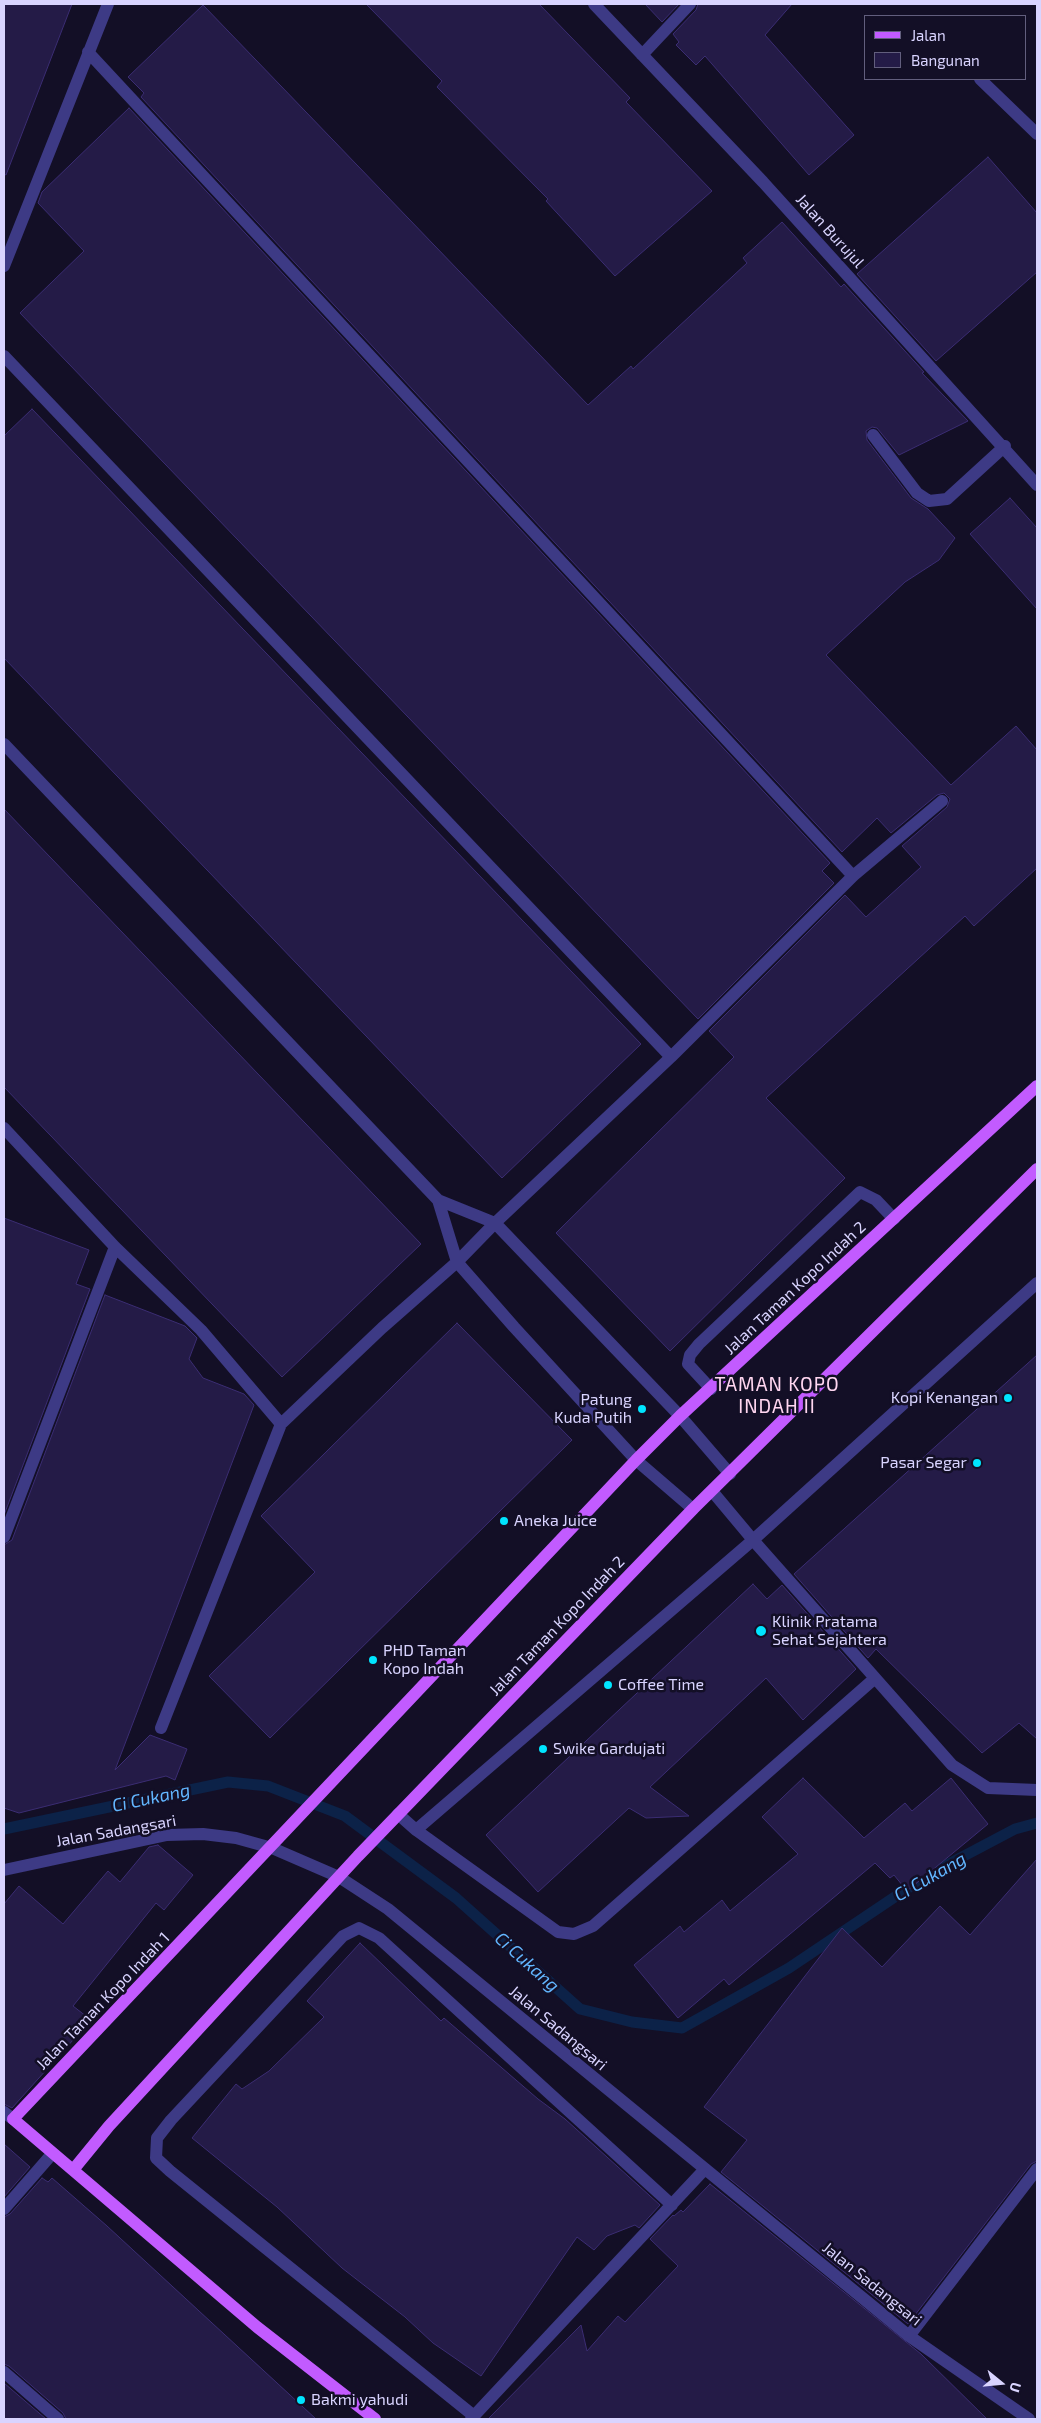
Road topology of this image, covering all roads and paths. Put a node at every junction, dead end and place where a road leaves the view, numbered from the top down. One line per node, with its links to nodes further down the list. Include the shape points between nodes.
1 (108, 4): 4 (street)
2 (594, 4): 5 (street, Jalan Burujul)
3 (690, 4): 5 (street)
4 (88, 52): 8 (street); 15 (street)
5 (642, 55): 11 (street, Jalan Burujul, via 763,182)
6 (981, 80): 7 (street)
7 (1037, 134)
8 (4, 266)
9 (4, 356): 16 (street)
10 (873, 435): 11 (street, via 917,493 929,501 947,499)
11 (1004, 446): 12 (street, Jalan Burujul)
12 (1037, 485)
13 (4, 744): 20 (street)
14 (942, 801): 15 (street)
15 (853, 876): 16 (street)
16 (671, 1057): 22 (street)
17 (1037, 1086): 21 (main road, Jalan Taman Kopo Indah 2)
18 (4, 1128): 23 (street)
19 (1037, 1169): 30 (main road, Jalan Taman Kopo Indah 2)
20 (438, 1200): 22 (street); 24 (street)
21 (894, 1219): 26 (main road, Jalan Taman Kopo Indah 2); 26 (street, via 876,1200 860,1192 690,1355 688,1364)
22 (496, 1223): 24 (street); 27 (street)
23 (115, 1247): 28 (street, via 201,1330); 33 (street)
24 (457, 1262): 28 (street); 29 (street)
25 (1037, 1283): 34 (street)
26 (711, 1389): 27 (main road, Jalan Taman Kopo Indah 2)
27 (680, 1416): 29 (main road, Jalan Taman Kopo Indah 2); 30 (street)
28 (281, 1424): 36 (street)
29 (636, 1460): 32 (street); 40 (main road, Jalan Taman Kopo Indah 2)
30 (730, 1474): 31 (main road, Jalan Taman Kopo Indah 2)
31 (712, 1491): 32 (main road, Jalan Taman Kopo Indah 2); 34 (street)
32 (693, 1509): 38 (main road, Jalan Taman Kopo Indah 2)
33 (4, 1537)
34 (753, 1540): 35 (street); 39 (street)
35 (874, 1678): 37 (street, via 952,1764 988,1788); 39 (street, via 592,1926 574,1934 558,1932)
36 (161, 1728)
37 (1037, 1790)
38 (398, 1814): 39 (street); 42 (main road, Jalan Taman Kopo Indah 2)
39 (416, 1830)
40 (272, 1848): 41 (street, Jalan Sadangsari, via 236,1838 203,1834 167,1835); 42 (street, Jalan Sadangsari); 43 (main road, Jalan Taman Kopo Indah 1)
41 (4, 1870)
42 (339, 1877): 46 (main road, via 109,2126); 47 (street, Jalan Sadangsari, via 388,1909)
43 (8, 2116): 44 (main road, Jalan Taman Kopo Indah 1)
44 (52, 2154): 46 (main road, Jalan Taman Kopo Indah 1); 49 (street)
45 (1037, 2169): 50 (street)
46 (73, 2170): 54 (main road, Jalan Taman Kopo Indah 1, via 257,2327)
47 (704, 2170): 48 (street); 50 (street, Jalan Sadangsari)
48 (672, 2204): 52 (street); 52 (street, via 379,1938 359,1928 343,1936 157,2138 156,2158)
49 (4, 2209)
50 (909, 2336): 55 (street, Jalan Sadangsari)
51 (4, 2372): 53 (street)
52 (472, 2417)
53 (58, 2419)
54 (375, 2419)
55 (1028, 2419)

